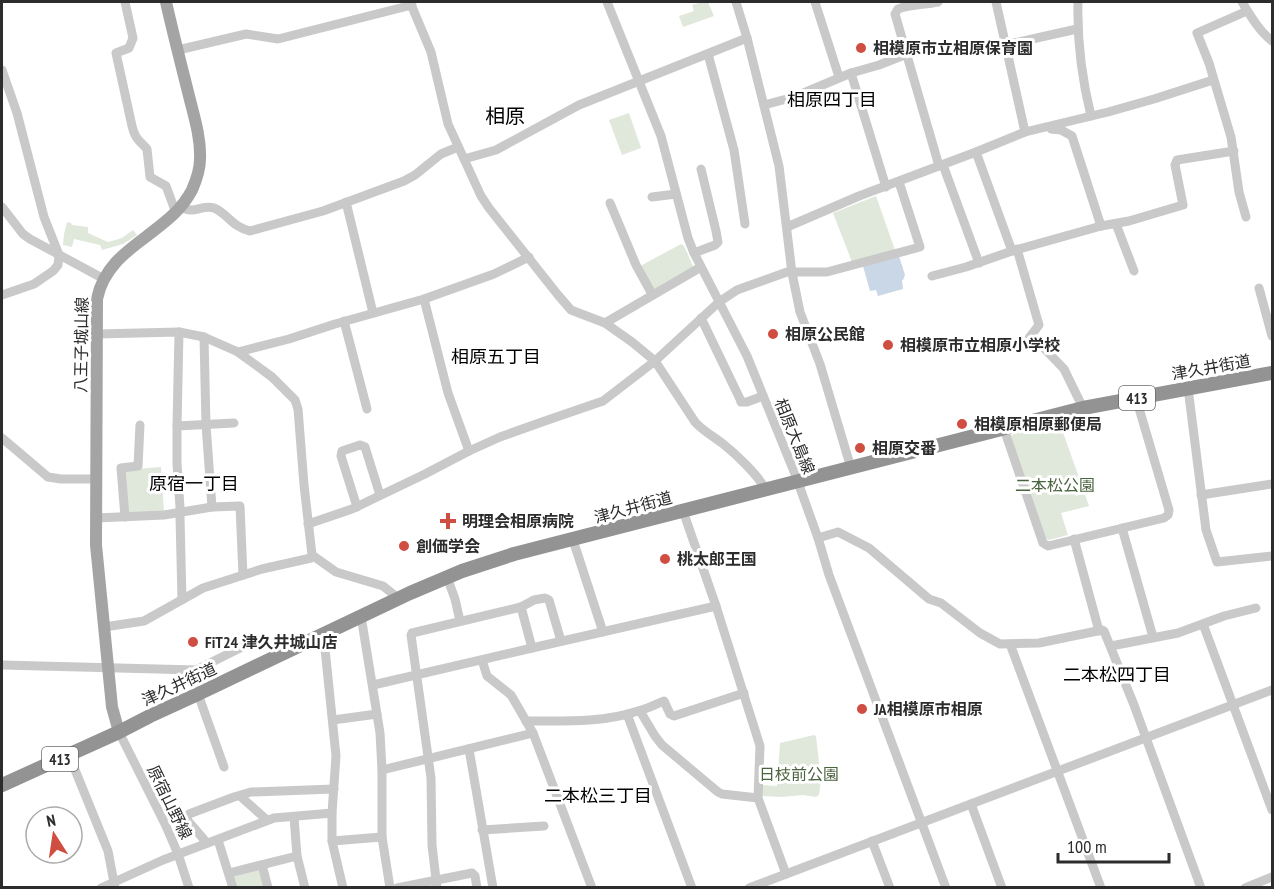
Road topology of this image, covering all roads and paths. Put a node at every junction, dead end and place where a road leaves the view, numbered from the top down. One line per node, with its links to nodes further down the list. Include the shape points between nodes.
1 (125, 2): 41 (street, via 133,38 129,48 116,53 132,126 135,137 147,149 150,177 166,186)
2 (166, 2): 16 (main road, 八王子城山線)
3 (607, 2): 23 (street, 相原大島線)
4 (736, 2): 13 (street)
5 (815, 2): 21 (street)
6 (938, 2): 18 (street, via 904,7 896,12)
7 (996, 2): 15 (street)
8 (1078, 2): 12 (street)
9 (1242, 2): 11 (street)
10 (411, 3): 16 (street, via 278,39 246,34); 28 (street, via 431,52 444,111)
11 (1247, 11): 14 (street); 22 (street, via 1197,33)
12 (1077, 29): 15 (street); 25 (street)
13 (747, 38): 17 (street); 24 (street)
14 (1272, 41)
15 (1005, 45): 27 (street)
16 (178, 50): 41 (main road, 八王子城山線, via 200,155 196,180)
17 (708, 54): 23 (street); 43 (street, via 734,150)
18 (907, 54): 20 (street); 32 (street)
19 (2, 70): 49 (street, via 44,217)
20 (851, 73): 21 (street); 35 (street)
21 (839, 77): 24 (street)
22 (1213, 80): 25 (street); 29 (street)
23 (640, 82): 31 (street, via 579,105 496,150); 36 (street, 相原大島線, via 664,145)
24 (764, 105): 46 (street, via 779,166)
25 (1091, 116): 26 (street)
26 (1040, 129): 27 (street); 45 (street, via 1058,129 1072,136)
27 (1025, 132): 30 (street)
28 (458, 147): 31 (street); 38 (street, via 441,154 404,181)
29 (1233, 151): 42 (street); 44 (street, via 1177,160 1183,205)
30 (976, 152): 32 (street); 47 (street)
31 (464, 159): 50 (street, via 481,196)
32 (941, 165): 34 (street); 51 (street)
33 (701, 169): 48 (street, via 718,242)
34 (899, 182): 35 (street); 54 (street, via 920,247 827,272)
35 (886, 187): 46 (street)
36 (676, 194): 37 (street); 48 (street, 相原大島線)
37 (652, 197)
38 (346, 202): 41 (street, via 250,231 209,207); 62 (street)
39 (610, 203): 58 (street)
40 (2, 207): 49 (street, via 23,234)
41 (179, 210): 56 (main road, 八王子城山線, via 119,258)
42 (1246, 217)
43 (745, 224)
44 (1116, 224): 45 (street); 53 (street)
45 (1101, 226): 47 (street)
46 (787, 227): 54 (street)
47 (1014, 250): 51 (street); 76 (street, via 1039,324 1029,338 1064,369)
48 (694, 254): 52 (street, 相原大島線)
49 (59, 255): 56 (street); 59 (street, via 53,271 34,284)
50 (529, 257): 60 (street, via 494,274); 65 (street, via 571,310)
51 (979, 263): 55 (street)
52 (701, 267): 58 (street); 61 (street, 相原大島線)
53 (1134, 271)
54 (792, 273): 61 (street, via 736,290); 85 (street, via 800,312)
55 (932, 276)
56 (104, 279): 67 (main road, 八王子城山線, via 99,288)
57 (1259, 288): 68 (street)
58 (652, 294): 65 (street)
59 (2, 295)
60 (424, 298): 62 (street); 84 (street, via 448,393)
61 (720, 302): 63 (street); 74 (street, 相原大島線)
62 (373, 313): 64 (street)
63 (701, 318): 71 (street); 74 (street, via 741,402)
64 (344, 321): 70 (street); 77 (street)
65 (605, 323): 71 (street)
66 (179, 332): 67 (street); 69 (street); 81 (street)
67 (97, 334): 86 (main road, 八王子城山線)
68 (1272, 336)
69 (204, 337): 70 (street); 79 (street)
70 (238, 352): 98 (street, via 295,400)
71 (655, 361): 84 (street, via 603,401); 89 (street, via 695,422 724,445)
72 (1272, 373): 73 (highway, 津久井街道 / 413)
73 (1188, 388): 75 (highway, 津久井街道 / 413); 91 (street)
74 (763, 396): 87 (street, 相原大島線)
75 (1136, 398): 76 (highway, 津久井街道 / 413); 99 (street, via 1169,512 1164,518)
76 (1083, 408): 82 (highway, 津久井街道 / 413)
77 (367, 409)
78 (234, 423): 79 (street)
79 (206, 425): 81 (street); 92 (street)
80 (140, 426): 96 (street, via 138,466 121,468)
81 (177, 426): 95 (street)
82 (1004, 429): 85 (highway, 津久井街道 / 413); 101 (street, via 1042,543 1047,546)
83 (2, 438): 86 (street, via 48,477)
84 (469, 451): 90 (street)
85 (851, 468): 87 (highway, 津久井街道 / 413)
86 (96, 479): 97 (main road, 八王子城山線)
87 (797, 482): 89 (highway, 津久井街道 / 413); 100 (street, 相原大島線)
88 (1272, 484): 91 (street)
89 (766, 490): 94 (highway, 津久井街道 / 413)
90 (380, 495): 93 (street); 93 (street, via 365,447 342,451)
91 (1201, 495): 104 (street, via 1206,530 1217,562)
92 (212, 507): 95 (street); 105 (street, via 240,506)
93 (357, 507): 98 (street)
94 (683, 511): 102 (highway, 津久井街道 / 413); 109 (street)
95 (180, 512): 96 (street); 108 (street)
96 (125, 517): 97 (street)
97 (96, 518): 115 (main road, 八王子城山線)
98 (308, 524): 103 (street)
99 (1122, 528): 101 (street); 119 (street)
100 (818, 538): 121 (street, via 838,532 861,543 929,599 942,603 980,633 1000,644); 157 (street, 相原大島線)
101 (1074, 539): 116 (street)
102 (573, 540): 106 (highway, 津久井街道 / 413); 117 (street)
103 (312, 555): 105 (street); 107 (street, via 336,572 374,582)
104 (1272, 555)
105 (243, 575): 108 (street, via 203,588)
106 (447, 577): 107 (highway, 津久井街道 / 413); 113 (street)
107 (398, 598): 112 (highway, 津久井街道 / 413)
108 (182, 600): 115 (street, via 144,621)
109 (716, 606): 117 (street); 131 (street)
110 (522, 607): 113 (street); 120 (street, via 540,598 549,600); 124 (street)
111 (1256, 608): 114 (street)
112 (361, 616): 118 (highway, 津久井街道 / 413); 129 (street)
113 (460, 621): 128 (street, via 412,633)
114 (1203, 624): 119 (street); 133 (street)
115 (104, 627): 127 (main road, 八王子城山線)
116 (1099, 630): 121 (street, via 1039,643); 122 (street, via 1106,633)
117 (603, 632): 120 (street)
118 (322, 634): 132 (highway, 津久井街道 / 413); 137 (street)
119 (1153, 637): 122 (street)
120 (561, 641): 124 (street)
121 (1010, 644): 147 (street)
122 (1111, 646): 141 (street)
123 (242, 647): 127 (street, via 196,669)
124 (532, 648): 125 (street)
125 (482, 660): 128 (street); 138 (street, via 487,676 512,695)
126 (2, 665): 127 (street)
127 (107, 668): 139 (main road, 八王子城山線)
128 (416, 675): 129 (street); 144 (street)
129 (373, 686): 135 (street)
130 (1272, 690): 133 (street)
131 (744, 693): 134 (street, via 674,716 664,700); 151 (street, via 760,746)
132 (198, 694): 139 (highway, 津久井街道 / 413); 145 (street)
133 (1233, 705): 141 (street); 153 (street)
134 (640, 711): 136 (street); 151 (street, via 663,745 718,792)
135 (377, 714): 137 (street); 146 (street)
136 (627, 714): 138 (street, via 597,720); 184 (street)
137 (333, 720): 149 (street)
138 (526, 721): 140 (street)
139 (119, 732): 143 (highway, 津久井街道 / 413); 165 (street, 原宿山野線)
140 (533, 733): 142 (street); 183 (street)
141 (1145, 738): 147 (street); 190 (street)
142 (469, 748): 144 (street); 159 (street)
143 (69, 755): 148 (highway, 津久井街道 / 413); 172 (street, via 108,851)
144 (428, 758): 146 (street); 171 (street)
145 (224, 767)
146 (382, 770): 160 (street)
147 (1058, 771): 152 (street); 189 (street)
148 (2, 785)
149 (334, 789): 150 (street, via 251,792); 154 (street)
150 (240, 796): 156 (street); 164 (street, via 188,816)
151 (758, 798): 169 (street)
152 (971, 804): 157 (street); 188 (street)
153 (1272, 810)
154 (332, 813): 155 (street); 162 (street)
155 (294, 817): 156 (street); 166 (street)
156 (267, 820): 161 (street)
157 (921, 822): 163 (street); 187 (street, 相原大島線)
158 (544, 826): 159 (street)
159 (482, 830): 182 (street)
160 (382, 837): 162 (street); 179 (street)
161 (218, 840): 164 (street); 168 (street)
162 (332, 841): 178 (street)
163 (872, 841): 169 (street); 186 (street)
164 (207, 843): 165 (street)
165 (178, 854): 172 (street); 174 (street, 原宿山野線)
166 (297, 856): 167 (street); 177 (street)
167 (262, 865): 168 (street); 176 (street)
168 (229, 873): 175 (street)
169 (786, 874): 185 (street)
170 (1272, 877): 191 (street)
171 (437, 884): 180 (street); 181 (street, via 472,873)
172 (114, 885): 173 (street)
173 (101, 888)
174 (189, 888)
175 (232, 888)
176 (268, 888)
177 (305, 888)
178 (343, 888)
179 (390, 888)
180 (397, 888)
181 (477, 888)
182 (493, 888)
183 (592, 888)
184 (692, 888)
185 (748, 888)
186 (890, 888)
187 (946, 888)
188 (1002, 888)
189 (1101, 888)
190 (1201, 888)
191 (1245, 888)

